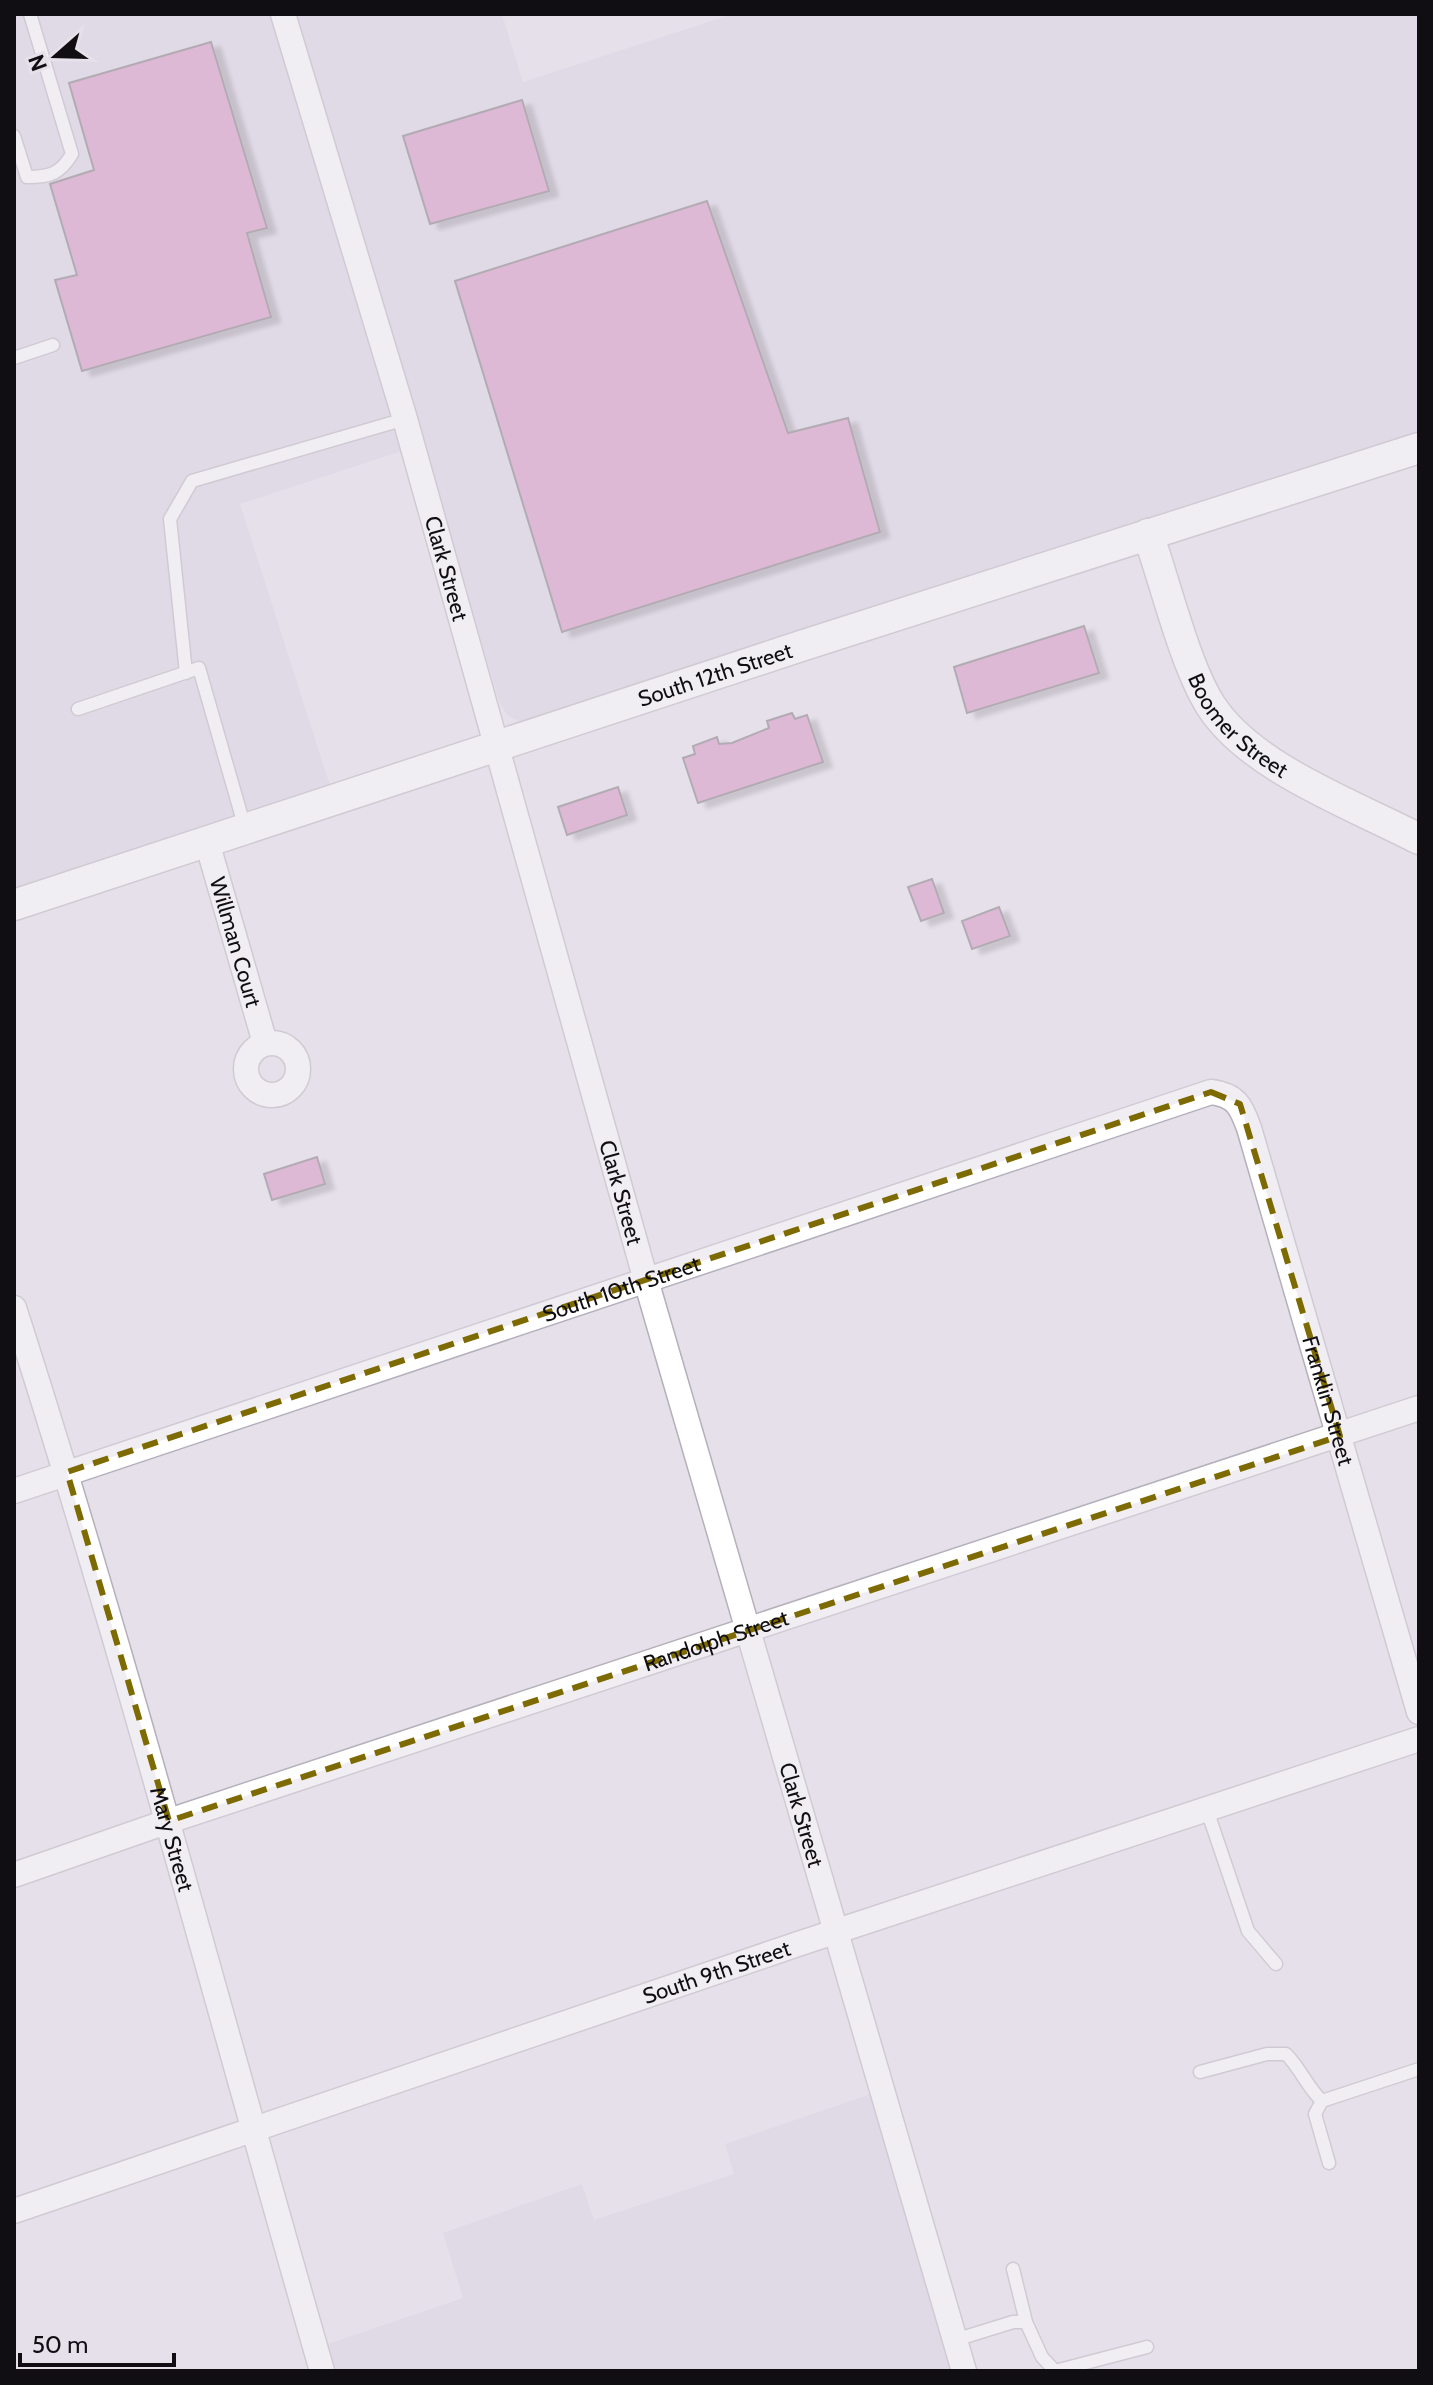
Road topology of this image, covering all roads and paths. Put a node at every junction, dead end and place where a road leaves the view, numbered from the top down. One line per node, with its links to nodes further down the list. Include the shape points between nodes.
1 (30, 14): 3 (lane, via 72,154 62,171 27,177)
2 (283, 14): 6 (street, Clark Street)
3 (14, 136)
4 (53, 345): 5 (lane)
5 (14, 358)
6 (405, 419): 9 (lane, via 192,481 170,519); 11 (street, Clark Street)
7 (1419, 448): 8 (street, South 12th Street)
8 (1148, 534): 11 (street, South 12th Street); 13 (street, Boomer Street, via 1197,678 1226,725 1264,759)
9 (186, 673): 10 (lane); 12 (lane, via 199,668)
10 (78, 709)
11 (495, 748): 12 (street, South 12th Street); 18 (street, Clark Street)
12 (245, 828): 14 (street, South 12th Street)
13 (1419, 839)
14 (207, 842): 15 (street, South 12th Street); 16 (street, Willman Court)
15 (14, 905)
16 (265, 1043)
17 (1228, 1094): 18 (street, South 10th Street, via 1211,1092); 21 (street, Franklin Street, via 1240,1104 1249,1128)
18 (645, 1277): 22 (street, South 10th Street); 24 (street, Clark Street)
19 (14, 1308): 22 (street, Mary Street)
20 (1419, 1408): 21 (street, Randolph Street)
21 (1340, 1436): 24 (street, Randolph Street); 25 (street, Franklin Street)
22 (67, 1472): 23 (street, South 10th Street); 28 (street, Mary Street)
23 (14, 1491)
24 (749, 1632): 28 (street, Randolph Street); 30 (street, Clark Street)
25 (1419, 1712)
26 (1419, 1739): 27 (street, South 9th Street)
27 (1207, 1810): 30 (street, South 9th Street); 31 (lane, via 1248,1931)
28 (169, 1821): 29 (street, Randolph Street); 35 (street, Mary Street)
29 (14, 1875)
30 (837, 1931): 35 (street, South 9th Street); 40 (street, Clark Street)
31 (1276, 1964)
32 (1419, 2069): 34 (lane)
33 (1200, 2072): 34 (lane, via 1286,2054)
34 (1322, 2101): 36 (lane, via 1315,2114)
35 (253, 2129): 37 (street, South 9th Street); 42 (street, Mary Street)
36 (1329, 2163)
37 (14, 2211)
38 (1013, 2269): 39 (lane)
39 (1026, 2322): 40 (lane); 44 (lane, via 1042,2357)
40 (955, 2340): 43 (street, Clark Street)
41 (1147, 2347): 44 (lane)
42 (322, 2371)
43 (964, 2371)
44 (1055, 2371)

